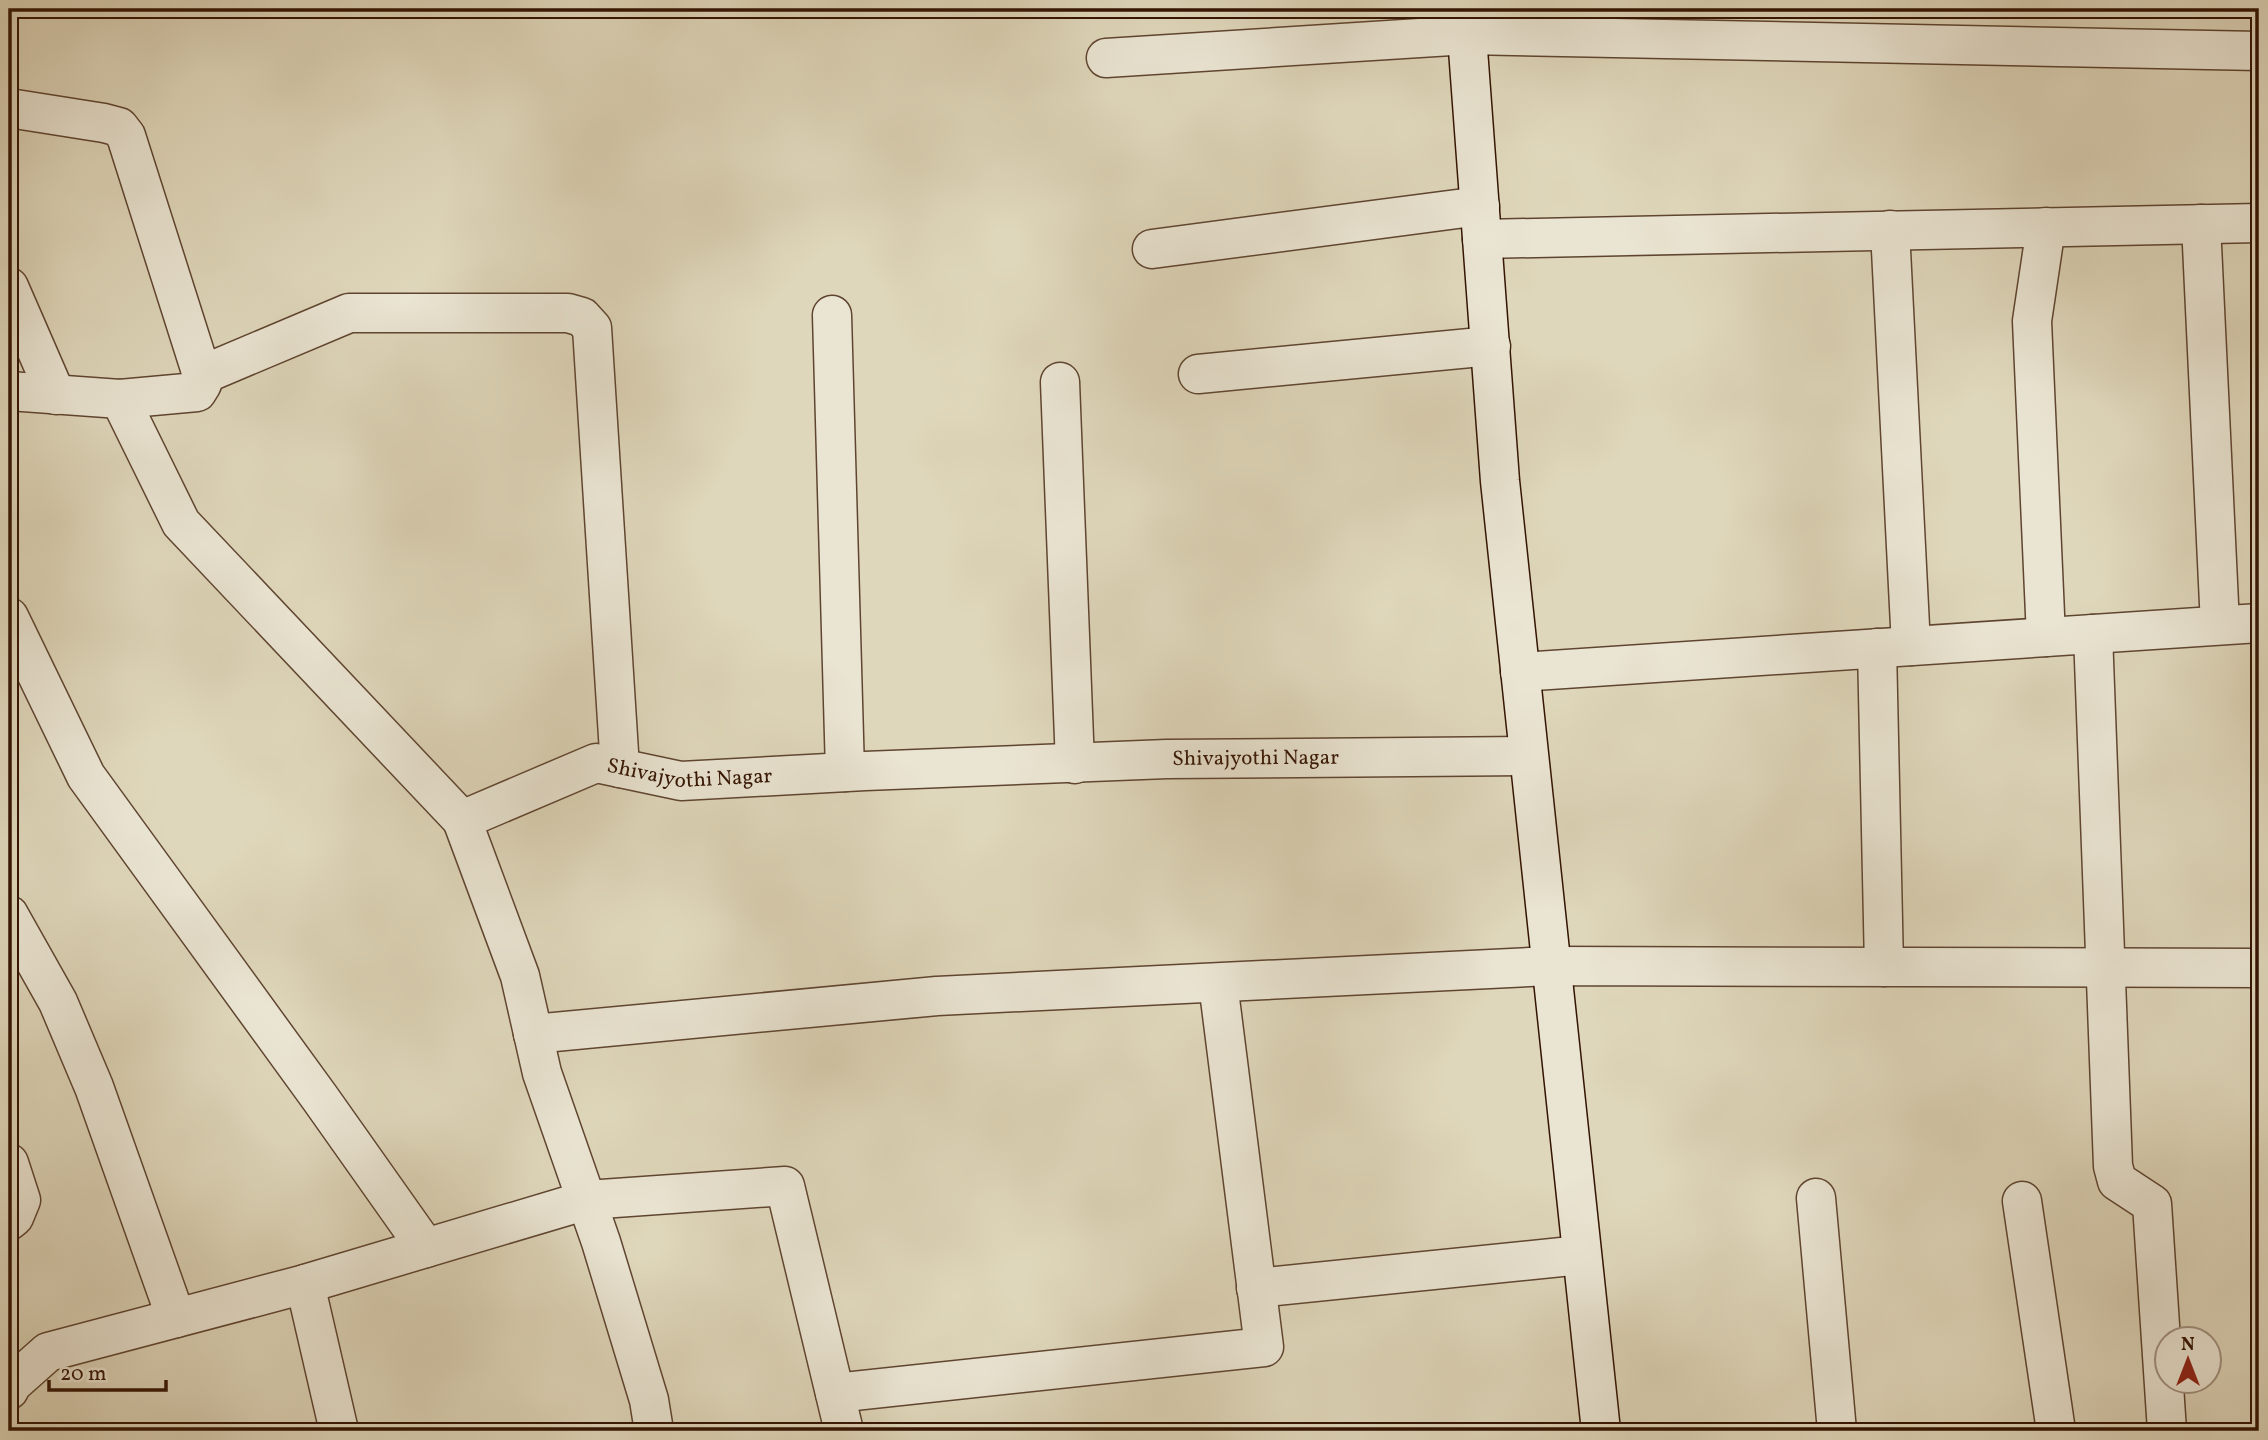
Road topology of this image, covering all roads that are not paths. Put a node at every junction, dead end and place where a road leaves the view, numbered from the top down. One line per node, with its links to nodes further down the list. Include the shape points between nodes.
1 (1466, 22): 2 (street); 3 (street); 5 (street)
2 (2259, 51)
3 (1106, 58)
4 (9, 108): 15 (street, via 104,123 119,127 126,136)
5 (1481, 222): 9 (street); 10 (street); 13 (street)
6 (2259, 223): 7 (street)
7 (2201, 224): 8 (street); 22 (street)
8 (2046, 227): 9 (street); 24 (street, via 2032,321)
9 (1890, 230): 25 (street)
10 (1152, 249)
11 (9, 287): 18 (street)
12 (832, 315): 30 (street)
13 (1491, 346): 14 (street); 26 (street)
14 (1198, 374)
15 (202, 375): 19 (street, via 197,392); 29 (street, via 349,313 568,313 582,317 592,328)
16 (1060, 383): 28 (street)
17 (9, 391): 18 (street)
18 (56, 395): 19 (street)
19 (120, 399): 31 (street, via 181,523)
20 (9, 617): 44 (street, via 86,776)
21 (2259, 623): 22 (street)
22 (2220, 625): 23 (street)
23 (2093, 634): 24 (street); 35 (street)
24 (2046, 637): 25 (street)
25 (1894, 647): 26 (street); 34 (street)
26 (1520, 672): 27 (street)
27 (1528, 756): 28 (street, Shivajyothi Nagar); 33 (street)
28 (1075, 764): 30 (street, Shivajyothi Nagar)
29 (620, 768): 30 (street, Shivajyothi Nagar, via 681,781); 31 (street, Shivajyothi Nagar, via 596,763)
30 (845, 772)
31 (462, 820): 38 (street, via 520,976)
32 (9, 915): 48 (street, via 58,1002 84,1063)
33 (1550, 966): 34 (street); 37 (street); 45 (street)
34 (1884, 967): 35 (street)
35 (2107, 968): 36 (street); 57 (street, via 2114,1172 2117,1181 2152,1204)
36 (2259, 968)
37 (1218, 983): 38 (street, via 937,996); 47 (street)
38 (533, 1034): 41 (street, via 542,1073)
39 (9, 1163): 43 (street, via 21,1200)
40 (1816, 1198): 55 (street)
41 (587, 1200): 44 (street); 50 (street, via 785,1186); 52 (street, via 649,1400)
42 (2022, 1201): 56 (street)
43 (9, 1221)
44 (426, 1248): 46 (street)
45 (1581, 1255): 47 (street); 54 (street)
46 (304, 1284): 48 (street); 51 (street)
47 (1256, 1288): 50 (street, via 1264,1348)
48 (176, 1318): 49 (street, via 48,1352)
49 (9, 1390)
50 (835, 1393): 53 (street)
51 (339, 1431)
52 (654, 1431)
53 (844, 1431)
54 (1601, 1431)
55 (1837, 1431)
56 (2056, 1431)
57 (2167, 1431)

